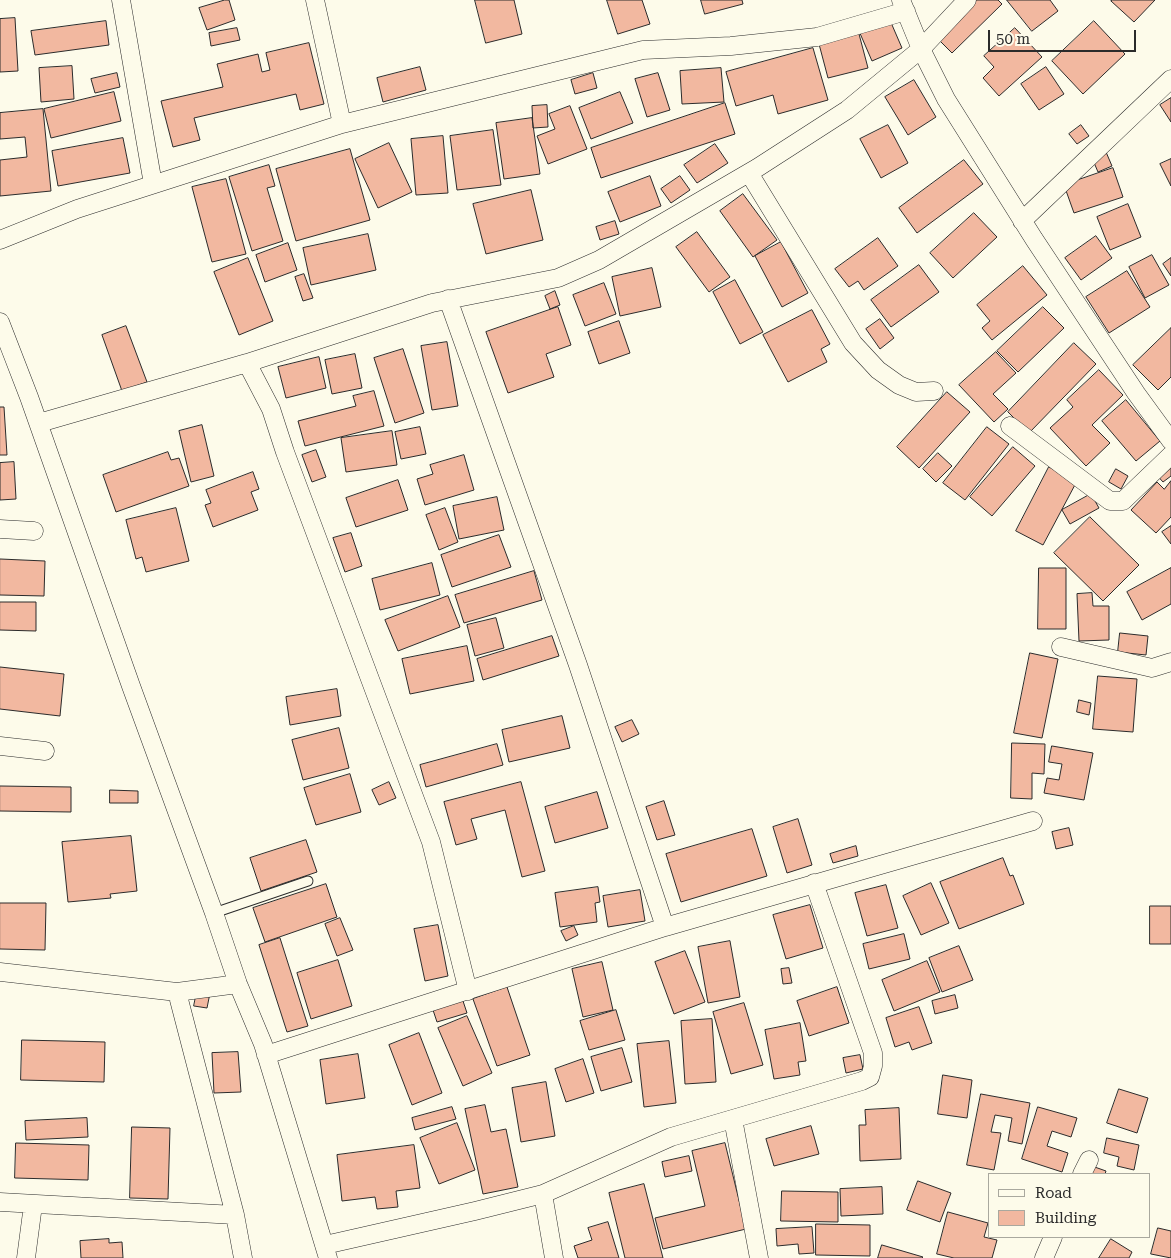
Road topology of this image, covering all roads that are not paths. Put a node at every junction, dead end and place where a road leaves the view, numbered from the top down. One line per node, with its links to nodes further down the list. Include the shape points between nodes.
1 (121, 0): 9 (street)
2 (315, 0): 7 (street)
3 (967, 0): 5 (street)
4 (903, 6): 5 (street); 7 (street, via 817,37 731,46 643,50)
5 (921, 49): 8 (street, via 847,110); 10 (street, via 946,99)
6 (1171, 79): 10 (street)
7 (342, 124): 9 (street)
8 (748, 173): 12 (street, via 599,260 558,278); 15 (street, via 853,343 878,370 898,385 916,392)
9 (153, 184): 11 (street, via 77,209)
10 (1022, 220): 18 (street)
11 (0, 240)
12 (448, 299): 14 (street); 30 (street, via 578,665)
13 (0, 322): 16 (street)
14 (247, 363): 16 (street); 33 (street, via 271,409 431,842)
15 (934, 391)
16 (38, 424): 29 (street)
17 (1010, 426): 19 (street, via 1110,501 1123,501)
18 (1171, 441)
19 (1171, 455)
20 (0, 529): 21 (street)
21 (34, 532)
22 (1062, 647): 23 (street, via 1152,668)
23 (1171, 662)
24 (0, 746): 25 (street)
25 (45, 751)
26 (1033, 820): 28 (street)
27 (308, 881): 29 (lane)
28 (814, 882): 30 (street); 36 (street, via 873,1053 870,1077)
29 (214, 913): 32 (street)
30 (665, 927): 33 (street)
31 (0, 972): 34 (street)
32 (238, 984): 34 (street); 35 (street)
33 (468, 991): 35 (street)
34 (177, 992): 40 (street)
35 (266, 1055): 42 (street)
36 (734, 1119): 37 (street, via 671,1137); 46 (street)
37 (543, 1194): 42 (street); 45 (street)
38 (0, 1202): 39 (street)
39 (33, 1205): 40 (street); 43 (street)
40 (235, 1215): 44 (street)
41 (1053, 1238): 47 (street)
42 (327, 1251)
43 (26, 1258)
44 (243, 1258)
45 (554, 1258)
46 (759, 1258)
47 (1044, 1258)

